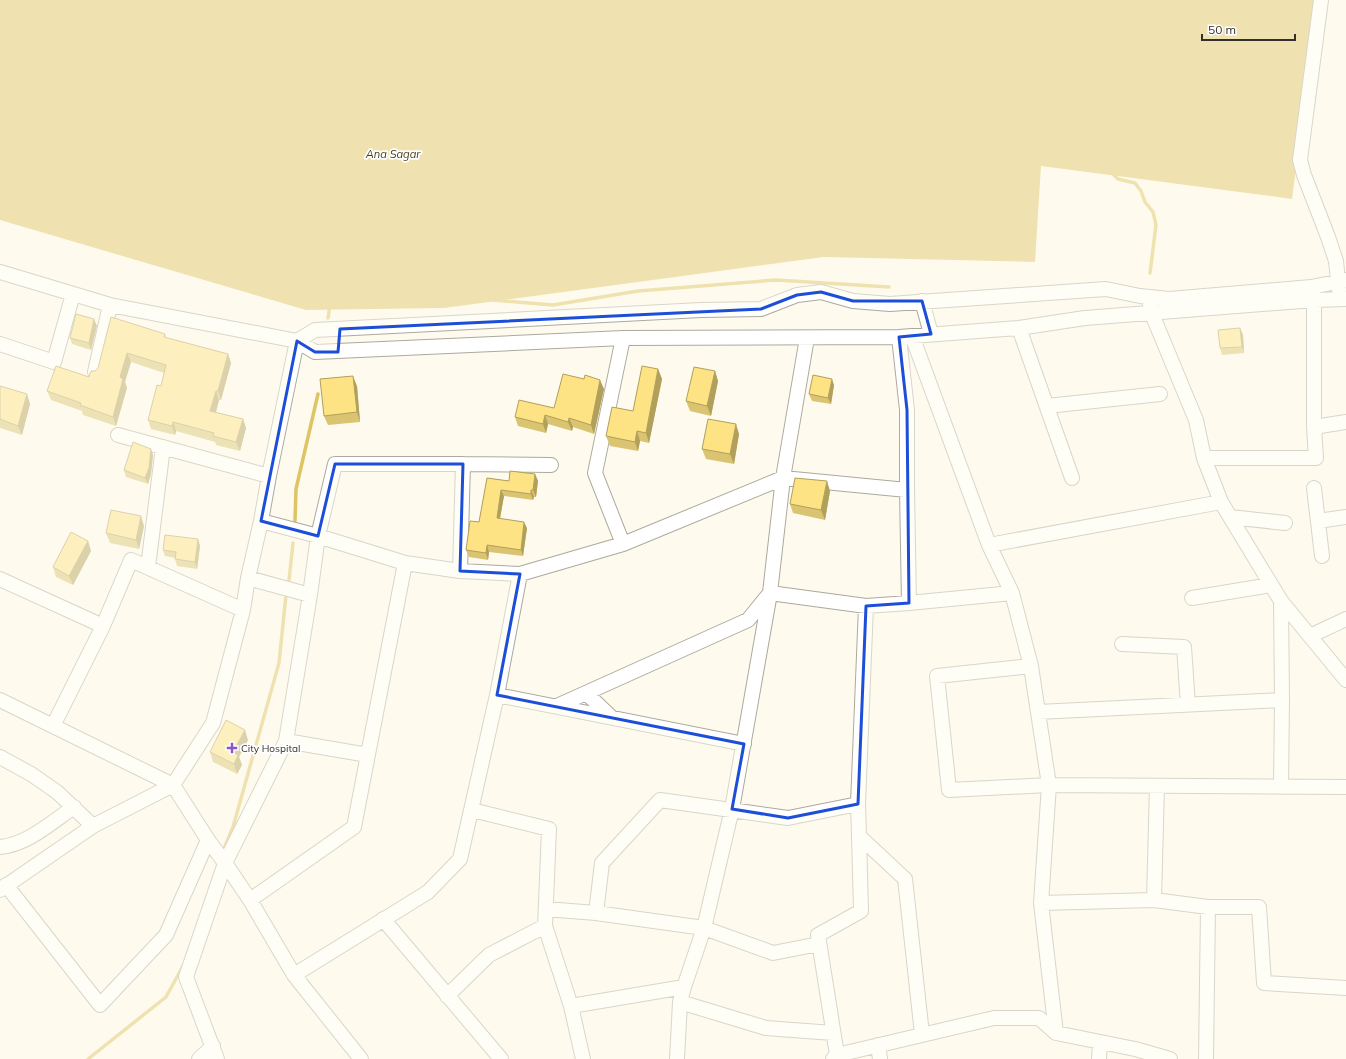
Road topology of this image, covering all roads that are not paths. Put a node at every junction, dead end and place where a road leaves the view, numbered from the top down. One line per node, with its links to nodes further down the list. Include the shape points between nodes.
1 (1320, 0): 3 (street, via 1300,160)
2 (0, 272): 5 (street)
3 (1342, 281): 4 (street); 7 (street)
4 (1312, 293): 6 (street, via 1169,299); 7 (street); 10 (street); 24 (street)
5 (73, 294): 9 (street); 18 (street, via 54,362)
6 (1148, 297): 8 (street, via 1106,289); 10 (street)
7 (1343, 300)
8 (922, 301): 12 (street, via 890,304 853,301 821,292 797,295 761,309); 13 (street)
9 (110, 305): 17 (street); 20 (street)
10 (1152, 314): 11 (street, via 1085,318); 27 (street, via 1196,420)
11 (1019, 328): 13 (street); 22 (street)
12 (340, 329): 17 (street, via 315,330); 19 (street)
13 (931, 334): 14 (street)
14 (906, 336): 16 (street); 34 (street); 43 (street)
15 (623, 338): 16 (street); 19 (street); 42 (street, via 595,473)
16 (807, 338): 31 (street)
17 (297, 341): 19 (street, via 314,352); 30 (street)
18 (0, 344)
19 (338, 352)
20 (95, 372)
21 (1160, 394): 22 (street)
22 (1047, 406): 32 (street)
23 (1346, 422): 24 (street)
24 (1314, 427): 27 (street, via 1316,458)
25 (118, 435): 26 (street)
26 (163, 447): 30 (street); 44 (street)
27 (1204, 458): 35 (street)
28 (463, 464): 29 (street); 41 (street, via 335,464); 49 (street)
29 (551, 465)
30 (269, 476): 38 (street)
31 (783, 478): 34 (street); 42 (street); 54 (street)
32 (1072, 478)
33 (1314, 488): 39 (street)
34 (907, 490): 59 (street)
35 (1221, 502): 36 (street); 43 (street)
36 (1230, 517): 40 (street); 53 (street)
37 (1346, 517): 39 (street)
38 (261, 521): 41 (street); 52 (street)
39 (1318, 521): 45 (street)
40 (1285, 523)
41 (318, 536): 47 (street); 56 (street)
42 (623, 544): 50 (street)
43 (989, 545): 55 (street)
44 (150, 551): 46 (street); 48 (street)
45 (1322, 556)
46 (131, 560): 48 (street); 63 (street)
47 (405, 563): 49 (street); 79 (street)
48 (148, 567): 61 (street)
49 (460, 571): 50 (street)
50 (520, 574): 69 (street)
51 (1, 576): 63 (street)
52 (248, 578): 56 (street); 61 (street)
53 (1270, 585): 57 (street); 58 (street)
54 (770, 593): 60 (street); 68 (street, via 748,620); 78 (street)
55 (1012, 593): 59 (street); 66 (street)
56 (310, 595): 77 (street)
57 (1192, 598)
58 (1281, 601): 64 (street); 71 (street)
59 (909, 603): 60 (street)
60 (866, 606): 86 (street)
61 (243, 610): 81 (street, via 213,723)
62 (1346, 619): 64 (street)
63 (103, 626): 76 (street)
64 (1310, 636): 67 (street)
65 (1122, 644): 72 (street, via 1184,647)
66 (1031, 666): 74 (street); 82 (street, via 937,676 949,790)
67 (1346, 680)
68 (586, 693): 73 (street); 75 (street)
69 (497, 695): 73 (street); 89 (street)
70 (0, 700): 76 (street)
71 (1282, 700): 72 (street); 84 (street)
72 (1188, 705): 74 (street)
73 (557, 706): 75 (street)
74 (1038, 712): 82 (street)
75 (611, 717): 78 (street)
76 (53, 726): 81 (street)
77 (286, 741): 79 (street); 94 (street)
78 (744, 744): 88 (street)
79 (368, 755): 96 (street, via 354,827)
80 (0, 757): 87 (street, via 31,774)
81 (173, 785): 90 (street); 92 (street)
82 (1049, 785): 83 (street); 98 (street)
83 (1157, 786): 84 (street); 97 (street)
84 (1281, 787): 85 (street)
85 (1346, 787)
86 (858, 804): 88 (street, via 788,818); 91 (street)
87 (74, 807): 90 (street); 93 (street, via 25,840 11,846)
88 (732, 809): 101 (street, via 660,800 602,863); 104 (street)
89 (472, 810): 100 (street, via 549,829); 102 (street, via 460,859 428,892)
90 (93, 826): 95 (street)
91 (859, 836): 105 (street, via 861,911 818,935); 116 (street, via 905,879)
92 (208, 840): 94 (street); 95 (street, via 166,935 100,1005)
93 (0, 847)
94 (225, 863): 96 (street); 119 (street, via 186,977)
95 (3, 888)
96 (250, 900): 106 (street)
97 (1154, 900): 98 (street); 99 (street)
98 (1041, 903): 112 (street)
99 (1208, 907): 108 (street, via 1259,907 1264,983); 129 (street)
100 (546, 908): 101 (street); 103 (street)
101 (596, 913): 104 (street)
102 (383, 919): 106 (street); 109 (street)
103 (545, 926): 109 (street, via 489,955); 111 (street)
104 (704, 928): 105 (street, via 773,953); 107 (street)
105 (819, 944): 114 (street)
106 (294, 975): 123 (street)
107 (684, 987): 110 (street); 111 (street)
108 (1346, 988)
109 (447, 996): 124 (street)
110 (680, 1002): 114 (street, via 766,1028); 126 (street)
111 (571, 1006): 125 (street)
112 (1053, 1011): 113 (street); 115 (street)
113 (1039, 1018): 115 (street); 116 (street, via 994,1018)
114 (833, 1033): 121 (street)
115 (1056, 1033): 117 (street)
116 (922, 1034): 118 (street)
117 (1100, 1042): 120 (street); 127 (street)
118 (879, 1052): 121 (street)
119 (215, 1053): 122 (street)
120 (1135, 1054): 128 (street)
121 (835, 1057)
122 (199, 1059)
123 (361, 1059)
124 (501, 1059)
125 (583, 1059)
126 (677, 1059)
127 (1098, 1059)
128 (1170, 1059)
129 (1206, 1059)

